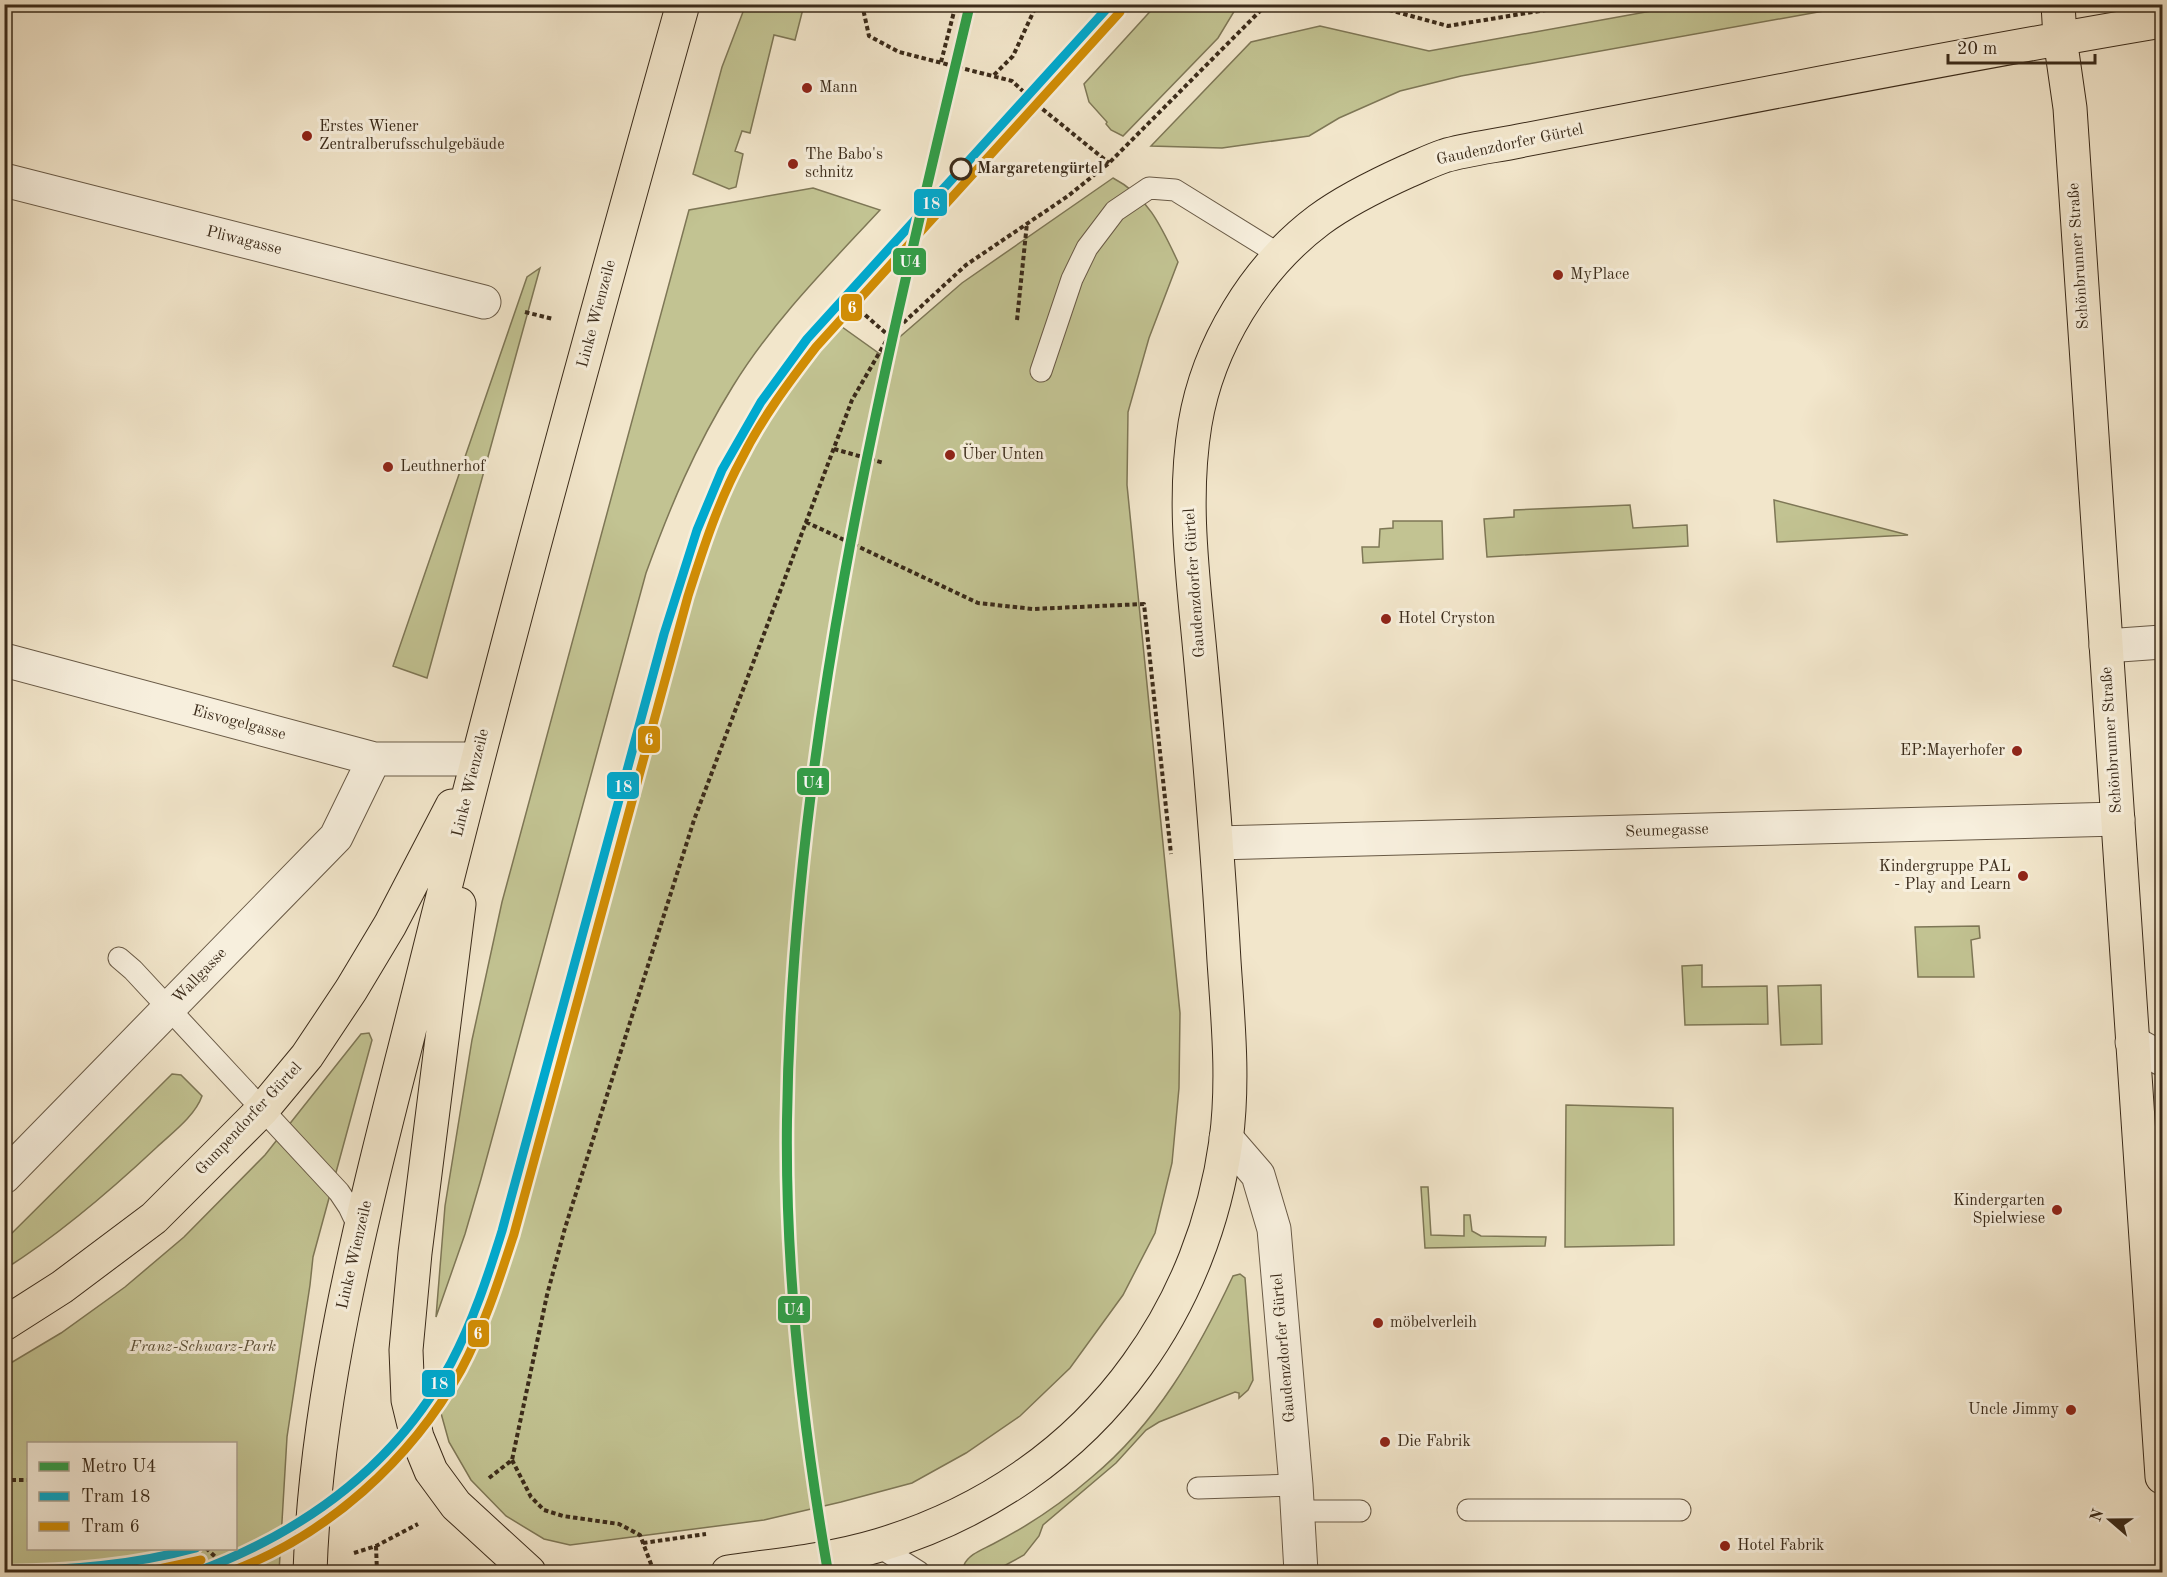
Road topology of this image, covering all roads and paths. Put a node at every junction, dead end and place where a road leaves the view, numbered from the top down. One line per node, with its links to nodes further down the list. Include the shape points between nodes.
1 (682, 4): 22 (main road, Linke Wienzeile)
2 (862, 4): 11 (path, via 869,36 899,52)
3 (956, 4): 11 (path)
4 (1037, 4): 12 (path, via 1012,56)
5 (1267, 4): 15 (path)
6 (1367, 4): 7 (path, via 1448,26)
7 (1582, 4)
8 (2058, 4): 10 (main road, Schönbrunner Straße)
9 (2163, 21): 10 (main road, Gaudenzdorfer Gürtel)
10 (2060, 38): 18 (main road, Gaudenzdorfer Gürtel, via 1442,156 1356,196 1316,223); 29 (main road, Schönbrunner Straße, via 2070,108)
11 (941, 63): 12 (path)
12 (994, 75): 13 (path, via 1012,81)
13 (1040, 107): 14 (path); 15 (path)
14 (1029, 119)
15 (1109, 163): 17 (path)
16 (4, 180): 19 (street, Pliwagasse)
17 (1027, 223): 21 (path); 23 (path, via 966,265)
18 (1280, 255): 24 (lane, via 1175,190 1149,188 1115,211 1087,248 1072,279); 34 (main road, Gaudenzdorfer Gürtel, via 1250,292 1226,331 1196,419 1190,466 1189,528)
19 (483, 302): 22 (path)
20 (854, 305): 23 (path)
21 (1017, 322)
22 (592, 330): 32 (main road, Linke Wienzeile)
23 (890, 336): 25 (path, via 852,400)
24 (1041, 370)
25 (834, 449): 26 (path); 27 (path)
26 (884, 463)
27 (806, 522): 35 (path, via 978,603 1033,609 1144,604); 45 (path, via 694,820 572,1206 547,1295)
28 (2163, 642): 29 (street)
29 (2106, 646): 33 (main road, Schönbrunner Straße)
30 (4, 660): 31 (street, Eisvogelgasse)
31 (374, 759): 32 (street, Eisvogelgasse); 37 (street, Wallgasse, via 336,837)
32 (477, 759): 40 (main road, Gumpendorfer Gürtel, via 390,926 307,1056); 43 (main road, Linke Wienzeile); 51 (main road, via 405,1350 408,1400 417,1437 431,1471)
33 (2118, 819): 34 (street, Seumegasse); 38 (main road, Schönbrunner Straße)
34 (1217, 843): 41 (main road, Gaudenzdorfer Gürtel, via 1230,1082)
35 (1171, 857)
36 (119, 958): 37 (lane)
37 (168, 1008): 40 (lane); 42 (street, Wallgasse)
38 (2132, 1042): 39 (street); 46 (main road, Schönbrunner Straße)
39 (2163, 1059)
40 (263, 1109): 43 (lane, via 339,1192); 44 (main road, Gumpendorfer Gürtel, via 154,1218 62,1287)
41 (1227, 1138): 50 (street, Gaudenzdorfer Gürtel, via 1257,1175 1274,1229); 57 (main road, Gaudenzdorfer Gürtel, via 1217,1193 1192,1268 1150,1347 1117,1393 1077,1435 1031,1472 933,1526)
42 (4, 1177)
43 (360, 1230): 60 (main road, Linke Wienzeile, via 331,1380)
44 (4, 1323)
45 (512, 1460): 51 (path); 56 (path, via 531,1497 544,1510 620,1524 640,1535)
46 (2163, 1477)
47 (4, 1480): 48 (path)
48 (27, 1480)
49 (1197, 1488): 50 (lane)
50 (1297, 1498): 54 (lane); 66 (street, Gaudenzdorfer Gürtel)
51 (456, 1505): 61 (path, via 376,1545); 62 (main road)
52 (1468, 1510): 53 (lane)
53 (1680, 1510)
54 (1360, 1511)
55 (709, 1533): 56 (path)
56 (643, 1544): 63 (path)
57 (878, 1546): 64 (main road, Gaudenzdorfer Gürtel, via 820,1560); 65 (lane)
58 (208, 1550): 59 (path)
59 (231, 1572)
60 (310, 1572)
61 (377, 1572)
62 (529, 1572)
63 (654, 1572)
64 (728, 1572)
65 (919, 1572)
66 (1301, 1572)

